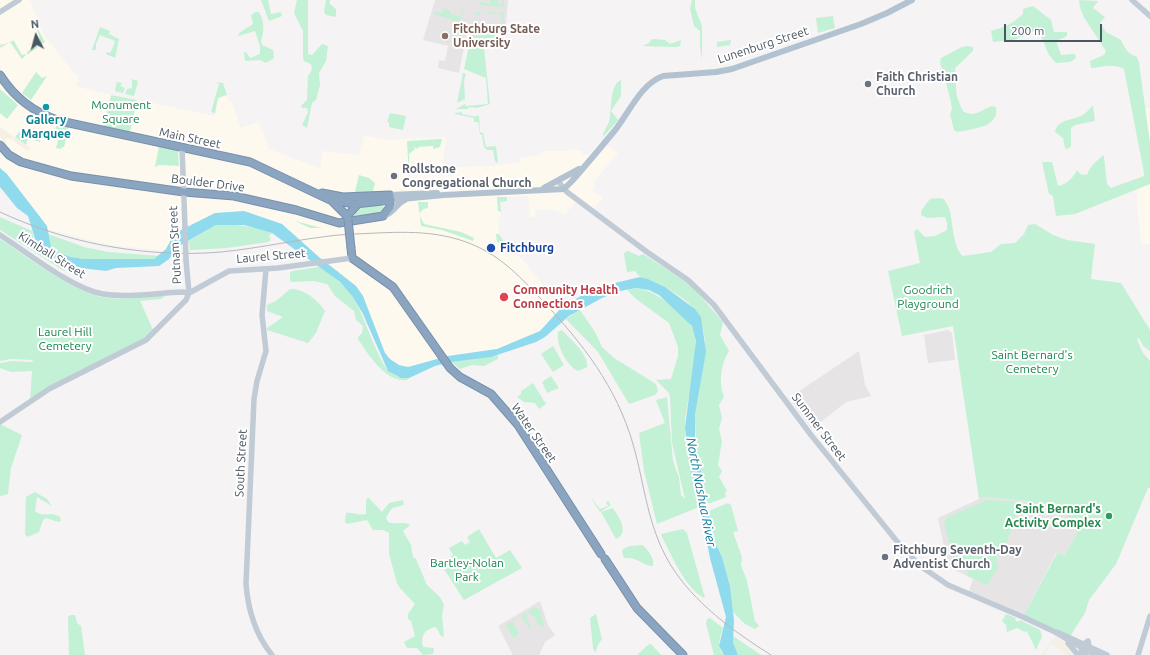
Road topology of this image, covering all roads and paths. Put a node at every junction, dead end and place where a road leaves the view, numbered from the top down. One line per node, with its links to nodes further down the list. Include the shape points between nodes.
1 (20, 0): 4 (main road)
2 (912, 0): 11 (main road, Lunenburg Street, via 867,21 732,69 658,78 646,88)
3 (1132, 0): 5 (main road)
4 (0, 12)
5 (1150, 16)
6 (0, 75): 8 (highway, Main Street)
7 (0, 81): 8 (highway, Main Street)
8 (6, 87): 10 (highway, Main Street, via 35,111 60,121)
9 (0, 145): 15 (highway, Boulder Drive, via 16,160 57,173)
10 (182, 147): 15 (main road, Putnam Street); 16 (highway, Main Street, via 250,162)
11 (584, 166): 12 (main road, Lunenburg Street); 14 (main road, Lunenburg Street)
12 (558, 182): 13 (main road, Main Street); 14 (main road, Summer Street)
13 (542, 189): 14 (main road, Main Street); 17 (main road, Main Street)
14 (564, 189): 32 (main road, Summer Street, via 688,280 714,304 811,435 919,565 948,585)
15 (184, 192): 24 (highway, Boulder Drive, via 234,196 339,223); 29 (main road, Putnam Street, bridge)
16 (316, 192): 20 (highway, Main Street); 21 (highway, Main Street)
17 (444, 195): 18 (main road, Main Street, via 433,193); 19 (main road, Main Street)
18 (390, 198): 19 (main road, Main Street); 21 (highway, Main Street); 22 (highway, Main Street); 24 (highway, via 390,209)
19 (412, 199): 24 (main road, Boulder Drive, via 400,202 392,213)
20 (330, 200): 21 (highway, Main Street); 25 (highway)
21 (348, 200): 23 (highway, Main Street); 25 (highway)
22 (378, 202): 23 (highway, Main Street); 24 (highway, via 386,206)
23 (359, 204): 25 (highway)
24 (383, 216)
25 (347, 218): 27 (highway, bridge)
26 (0, 235): 29 (main road, Kimball Street, via 91,291 116,295)
27 (352, 258): 28 (main road, Laurel Street); 35 (highway, Water Street, via 393,286 447,365 460,377 491,394 518,425 637,608)
28 (266, 269): 29 (main road, Laurel Street, via 229,271); 34 (main road, South Street, via 262,315 266,351 254,399 246,584 252,620 262,642)
29 (189, 293): 30 (main road, Laurel Street, via 186,300 146,340 49,389)
30 (0, 422)
31 (1150, 616): 38 (main road)
32 (1053, 631): 33 (main road); 33 (main road, Summer Street)
33 (1084, 651): 36 (main road); 37 (main road)
34 (272, 655)
35 (683, 655)
36 (1098, 655)
37 (1107, 655)
38 (1138, 655)

